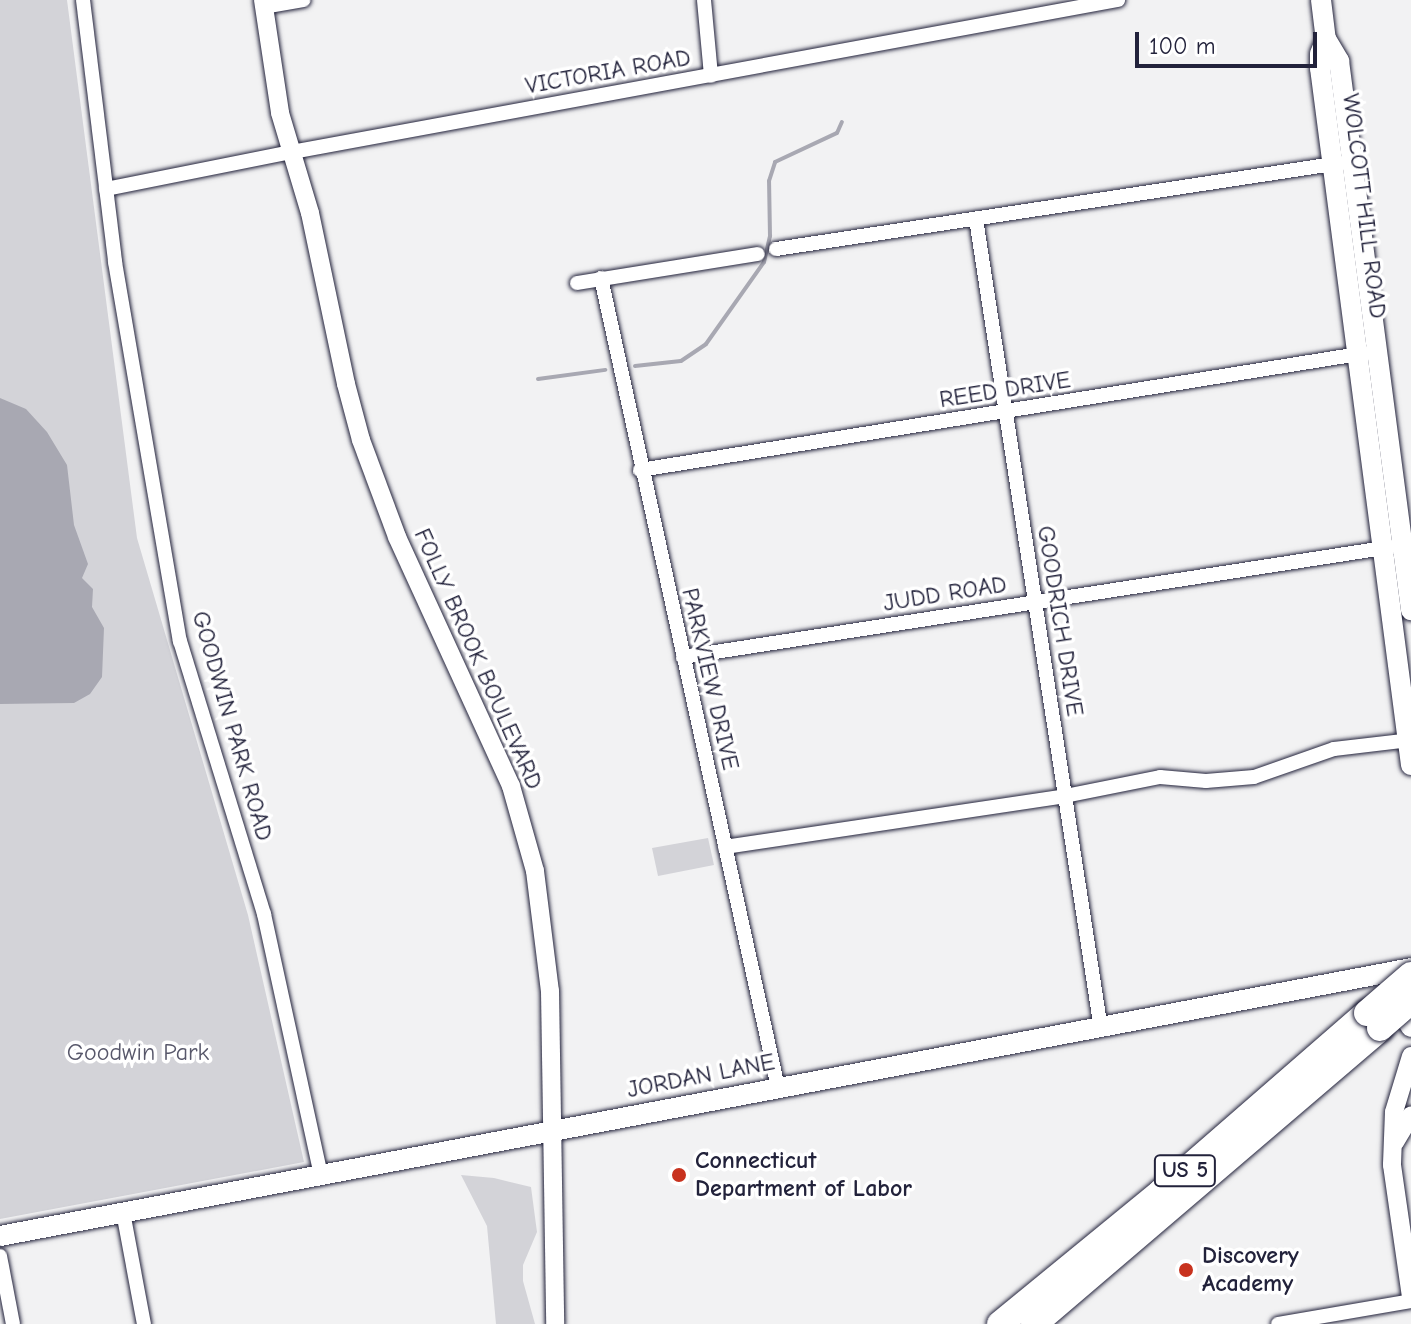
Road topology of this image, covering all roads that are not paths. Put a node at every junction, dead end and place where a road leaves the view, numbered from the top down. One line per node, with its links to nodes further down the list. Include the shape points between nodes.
1 (83, 0): 10 (street, GOODWIN PARK ROAD)
2 (303, 0): 6 (street)
3 (704, 0): 7 (street)
4 (1118, 0): 7 (street, VICTORIA ROAD)
5 (1321, 0): 9 (main road, WOLCOTT HILL ROAD, via 1326,39 1338,56)
6 (263, 4): 8 (street, FOLLY BROOK BOULEVARD, via 280,113)
7 (711, 76): 8 (street, VICTORIA ROAD)
8 (292, 152): 10 (street, VICTORIA ROAD); 38 (street, FOLLY BROOK BOULEVARD, via 371,468 397,537 511,786 535,871 550,991)
9 (1342, 163): 11 (street); 16 (main road, WOLCOTT HILL ROAD)
10 (106, 189): 40 (street, GOODWIN PARK ROAD, via 180,641 264,914)
11 (976, 219): 12 (street); 17 (street, GOODRICH DRIVE)
12 (776, 249)
13 (758, 254): 14 (street)
14 (601, 278): 15 (street); 18 (street, PARKVIEW DRIVE)
15 (577, 283)
16 (1367, 353): 17 (street, REED DRIVE); 19 (main road, WOLCOTT HILL ROAD)
17 (1006, 412): 18 (street, REED DRIVE); 20 (street, GOODRICH DRIVE)
18 (640, 470): 22 (street, PARKVIEW DRIVE)
19 (1393, 547): 20 (street, JUDD ROAD); 21 (main road, WOLCOTT HILL ROAD); 23 (main road, WOLCOTT HILL ROAD)
20 (1034, 602): 22 (street, JUDD ROAD); 25 (street, GOODRICH DRIVE)
21 (1411, 610)
22 (683, 657): 26 (street, PARKVIEW DRIVE)
23 (1409, 740): 24 (main road, WOLCOTT HILL ROAD); 25 (street, via 1334,749 1254,777 1160,777)
24 (1411, 765)
25 (1065, 796): 26 (street); 33 (street, GOODRICH DRIVE)
26 (725, 847): 35 (street, PARKVIEW DRIVE)
27 (1411, 968): 29 (main road, JORDAN LANE)
28 (1411, 975): 31 (highway, US 5, bridge)
29 (1354, 979): 32 (main road, via 1391,996); 33 (main road, JORDAN LANE)
30 (1411, 1001): 31 (highway, US 5, bridge)
31 (1374, 1020): 48 (highway, US 5); 49 (highway, US 5)
32 (1411, 1027)
33 (1101, 1029): 35 (main road, JORDAN LANE)
34 (1411, 1056): 36 (street)
35 (778, 1088): 38 (main road, JORDAN LANE)
36 (1406, 1089): 39 (street, via 1394,1112)
37 (1411, 1115): 39 (street)
38 (554, 1131): 40 (main road, JORDAN LANE); 47 (street, FOLLY BROOK BOULEVARD)
39 (1395, 1142): 44 (street, via 1392,1182)
40 (321, 1175): 41 (main road, JORDAN LANE)
41 (123, 1212): 42 (main road, JORDAN LANE); 46 (street)
42 (0, 1236)
43 (0, 1256): 45 (street)
44 (1411, 1299): 50 (street)
45 (13, 1324)
46 (144, 1324)
47 (555, 1324)
48 (1000, 1324)
49 (1034, 1324)
50 (1278, 1324)

